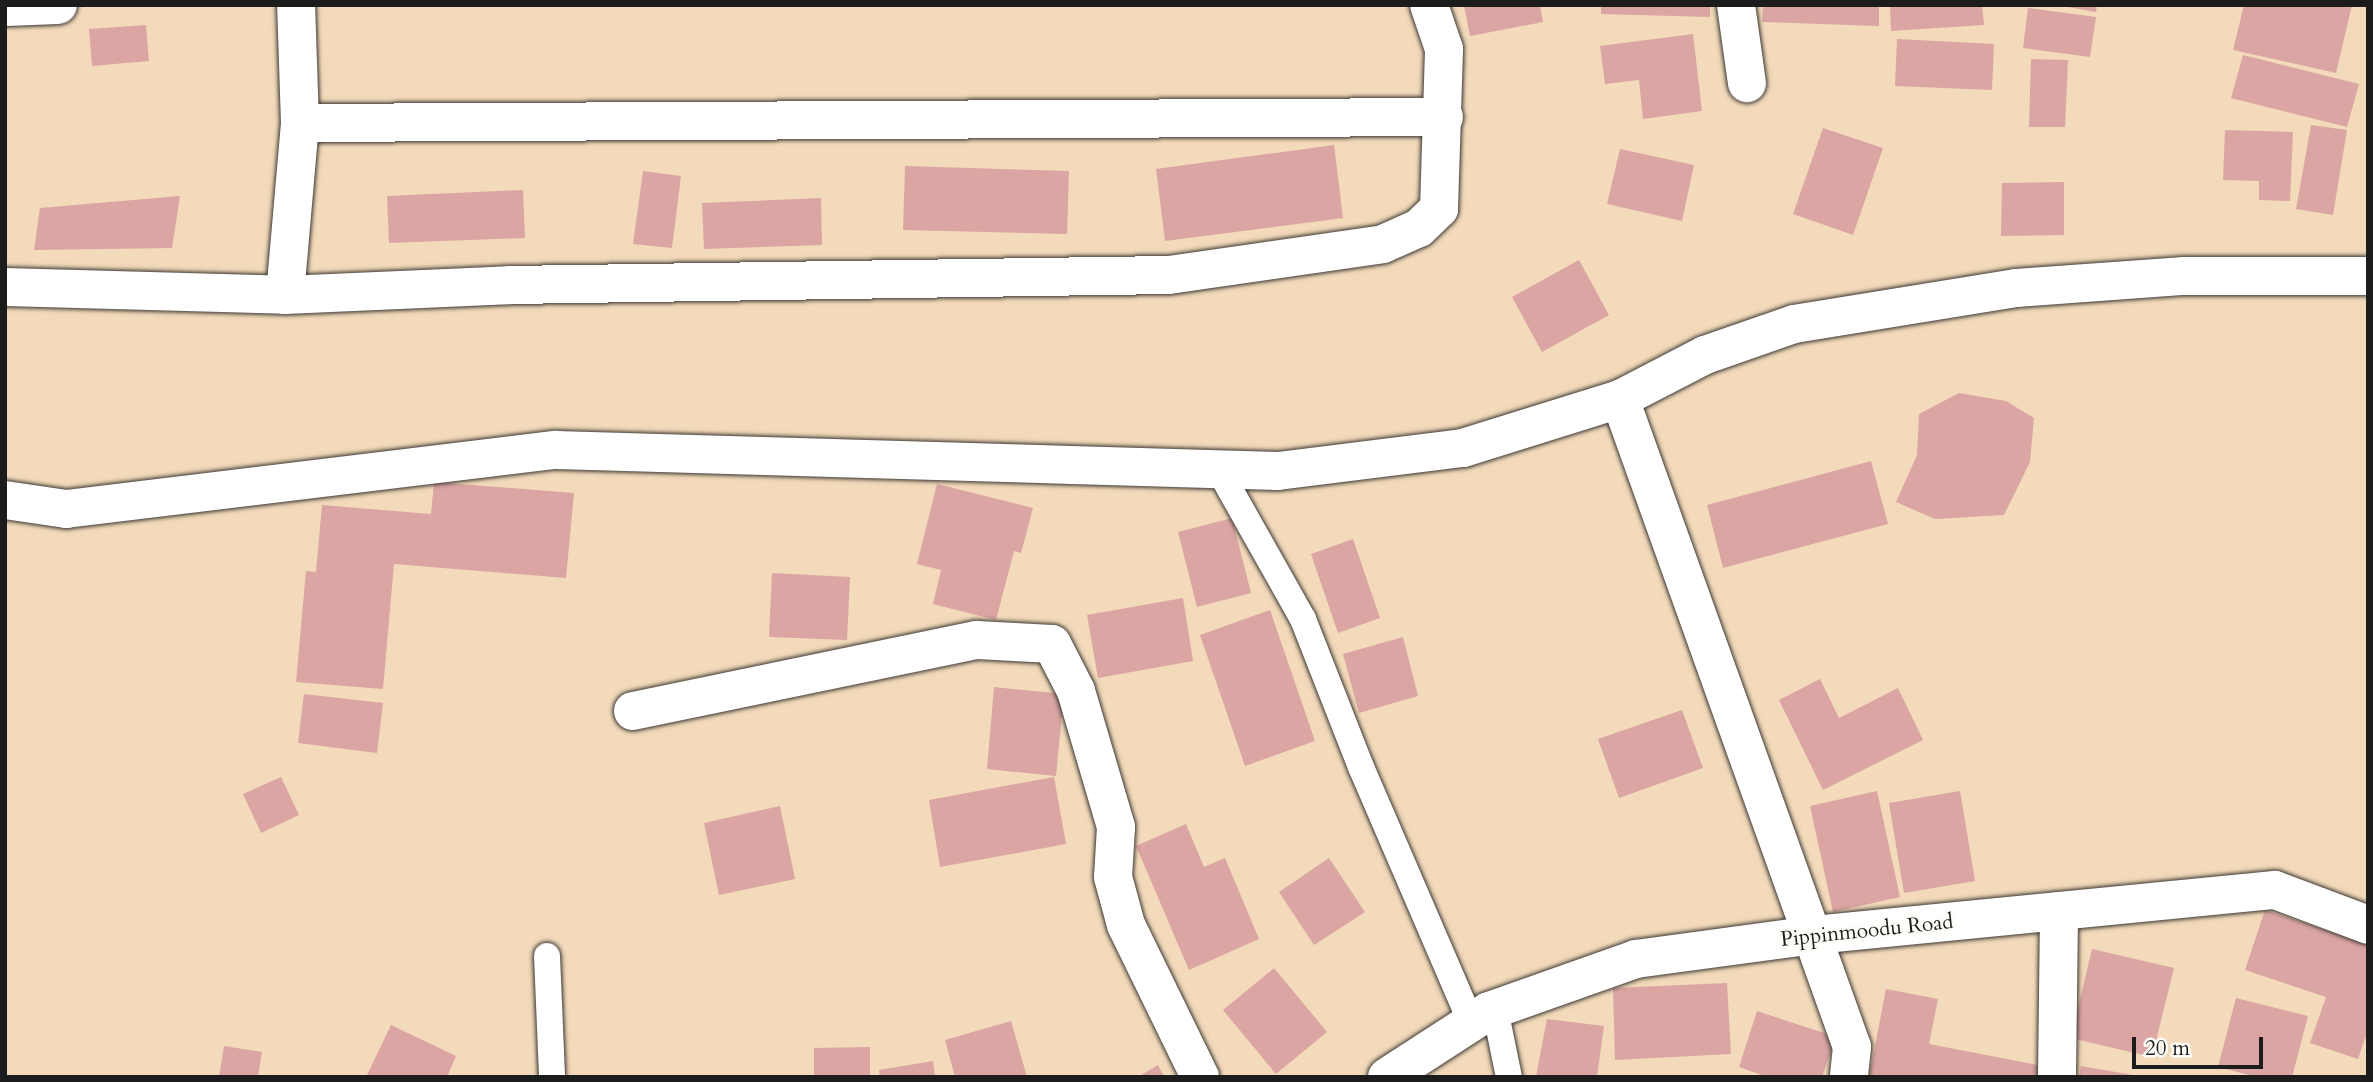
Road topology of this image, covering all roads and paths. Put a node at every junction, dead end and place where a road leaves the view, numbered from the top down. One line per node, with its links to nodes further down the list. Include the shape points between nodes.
1 (58, 5): 5 (street)
2 (296, 5): 8 (street)
3 (1429, 5): 7 (street, via 1444,49)
4 (1736, 5): 6 (street)
5 (5, 7)
6 (1747, 83)
7 (1444, 117): 8 (street); 11 (street, via 1439,209 1419,228 1383,244 1169,275 510,285)
8 (300, 123): 11 (street)
9 (2368, 276): 12 (street, via 2185,276 2016,288 1794,324 1705,355)
10 (5, 287): 11 (street)
11 (285, 295)
12 (1620, 399): 13 (street, via 1463,448 1278,471); 18 (street)
13 (1219, 470): 14 (street, via 556,450 66,509); 20 (lane, via 1303,619 1360,767)
14 (5, 500)
15 (633, 711): 22 (street, via 977,640 1052,644 1076,691 1116,827 1114,877 1126,925)
16 (2059, 911): 17 (street, Pippinmoodu Road, via 2275,890); 18 (street, Pippinmoodu Road); 26 (street)
17 (2368, 925)
18 (1814, 935): 20 (street, Pippinmoodu Road, via 1636,959); 25 (street, via 1852,1047)
19 (547, 956): 21 (lane)
20 (1483, 1016): 23 (street, Pippinmoodu Road); 24 (lane)
21 (552, 1077)
22 (1200, 1077)
23 (1387, 1077)
24 (1509, 1077)
25 (1849, 1077)
26 (2057, 1077)

